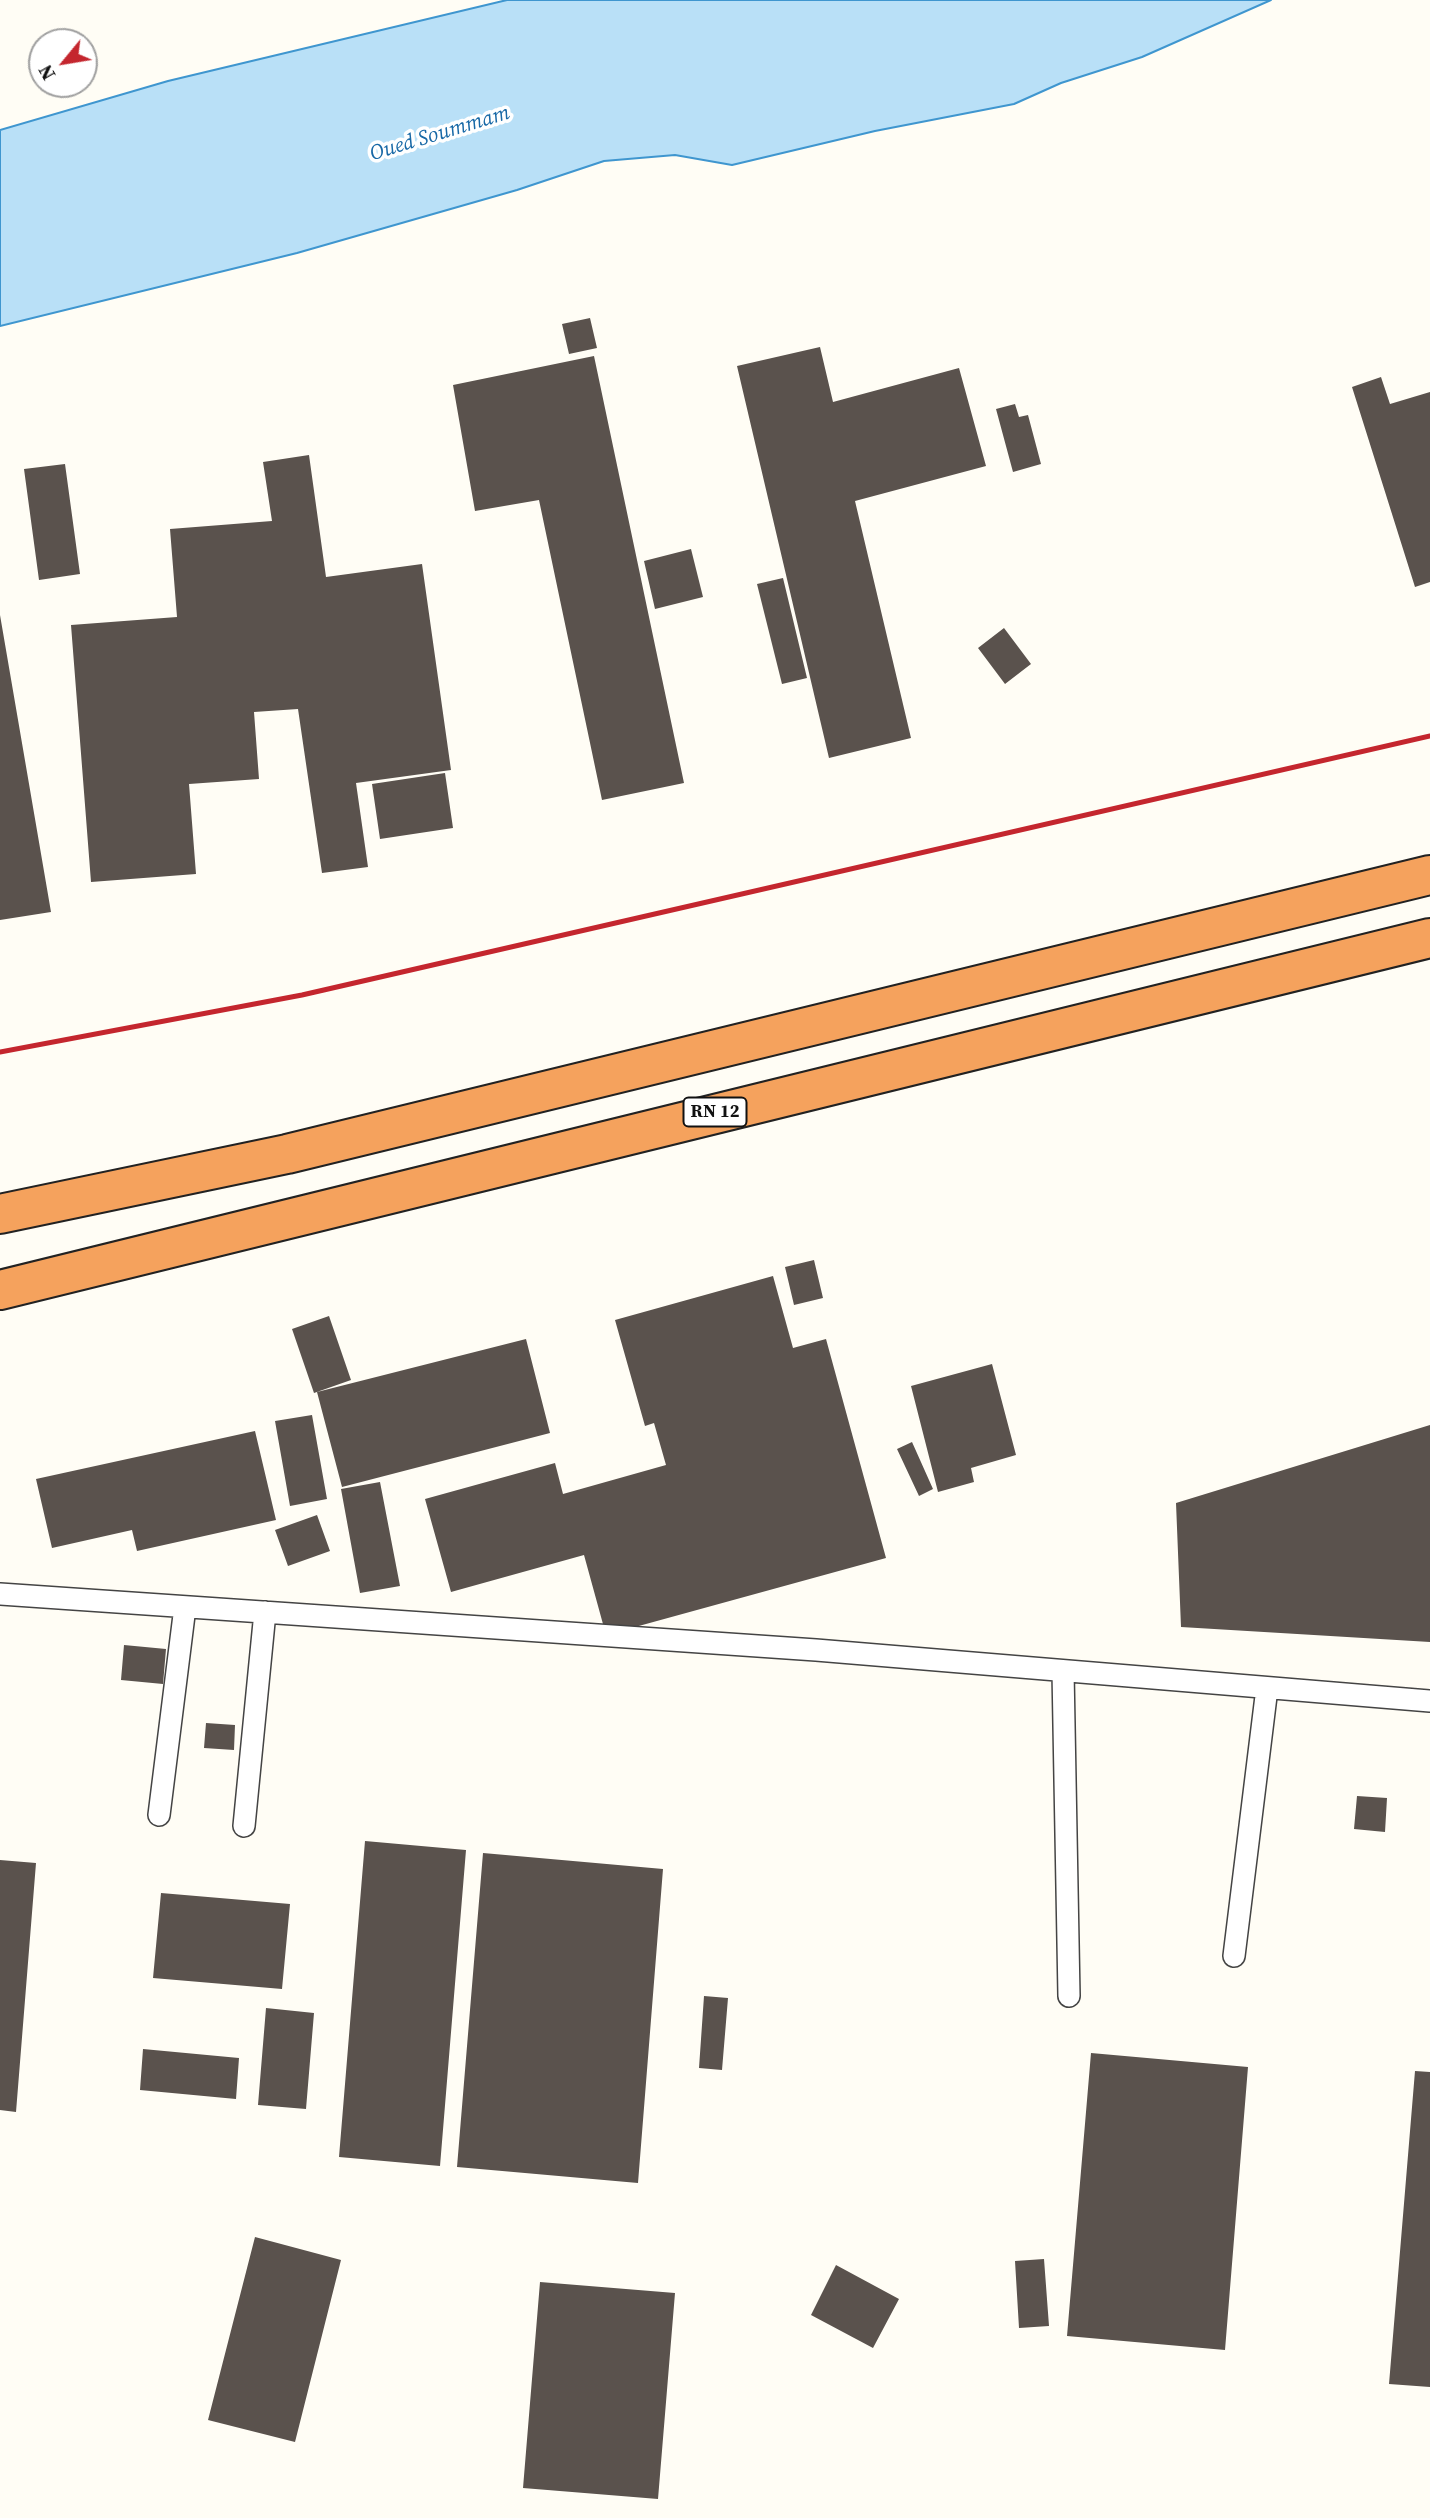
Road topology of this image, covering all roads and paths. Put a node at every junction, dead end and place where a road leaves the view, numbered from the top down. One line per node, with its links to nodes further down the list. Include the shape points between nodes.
1 (1430, 875): 3 (highway, via 287,1154)
2 (1430, 938): 4 (highway, RN 12)
3 (0, 1214)
4 (0, 1290)
5 (0, 1594): 6 (lane)
6 (185, 1607): 7 (lane); 11 (lane)
7 (265, 1612): 8 (lane); 12 (lane)
8 (1063, 1671): 9 (lane); 14 (lane)
9 (1267, 1688): 10 (lane); 13 (lane)
10 (1430, 1701)
11 (159, 1815)
12 (244, 1826)
13 (1234, 1956)
14 (1069, 1996)

